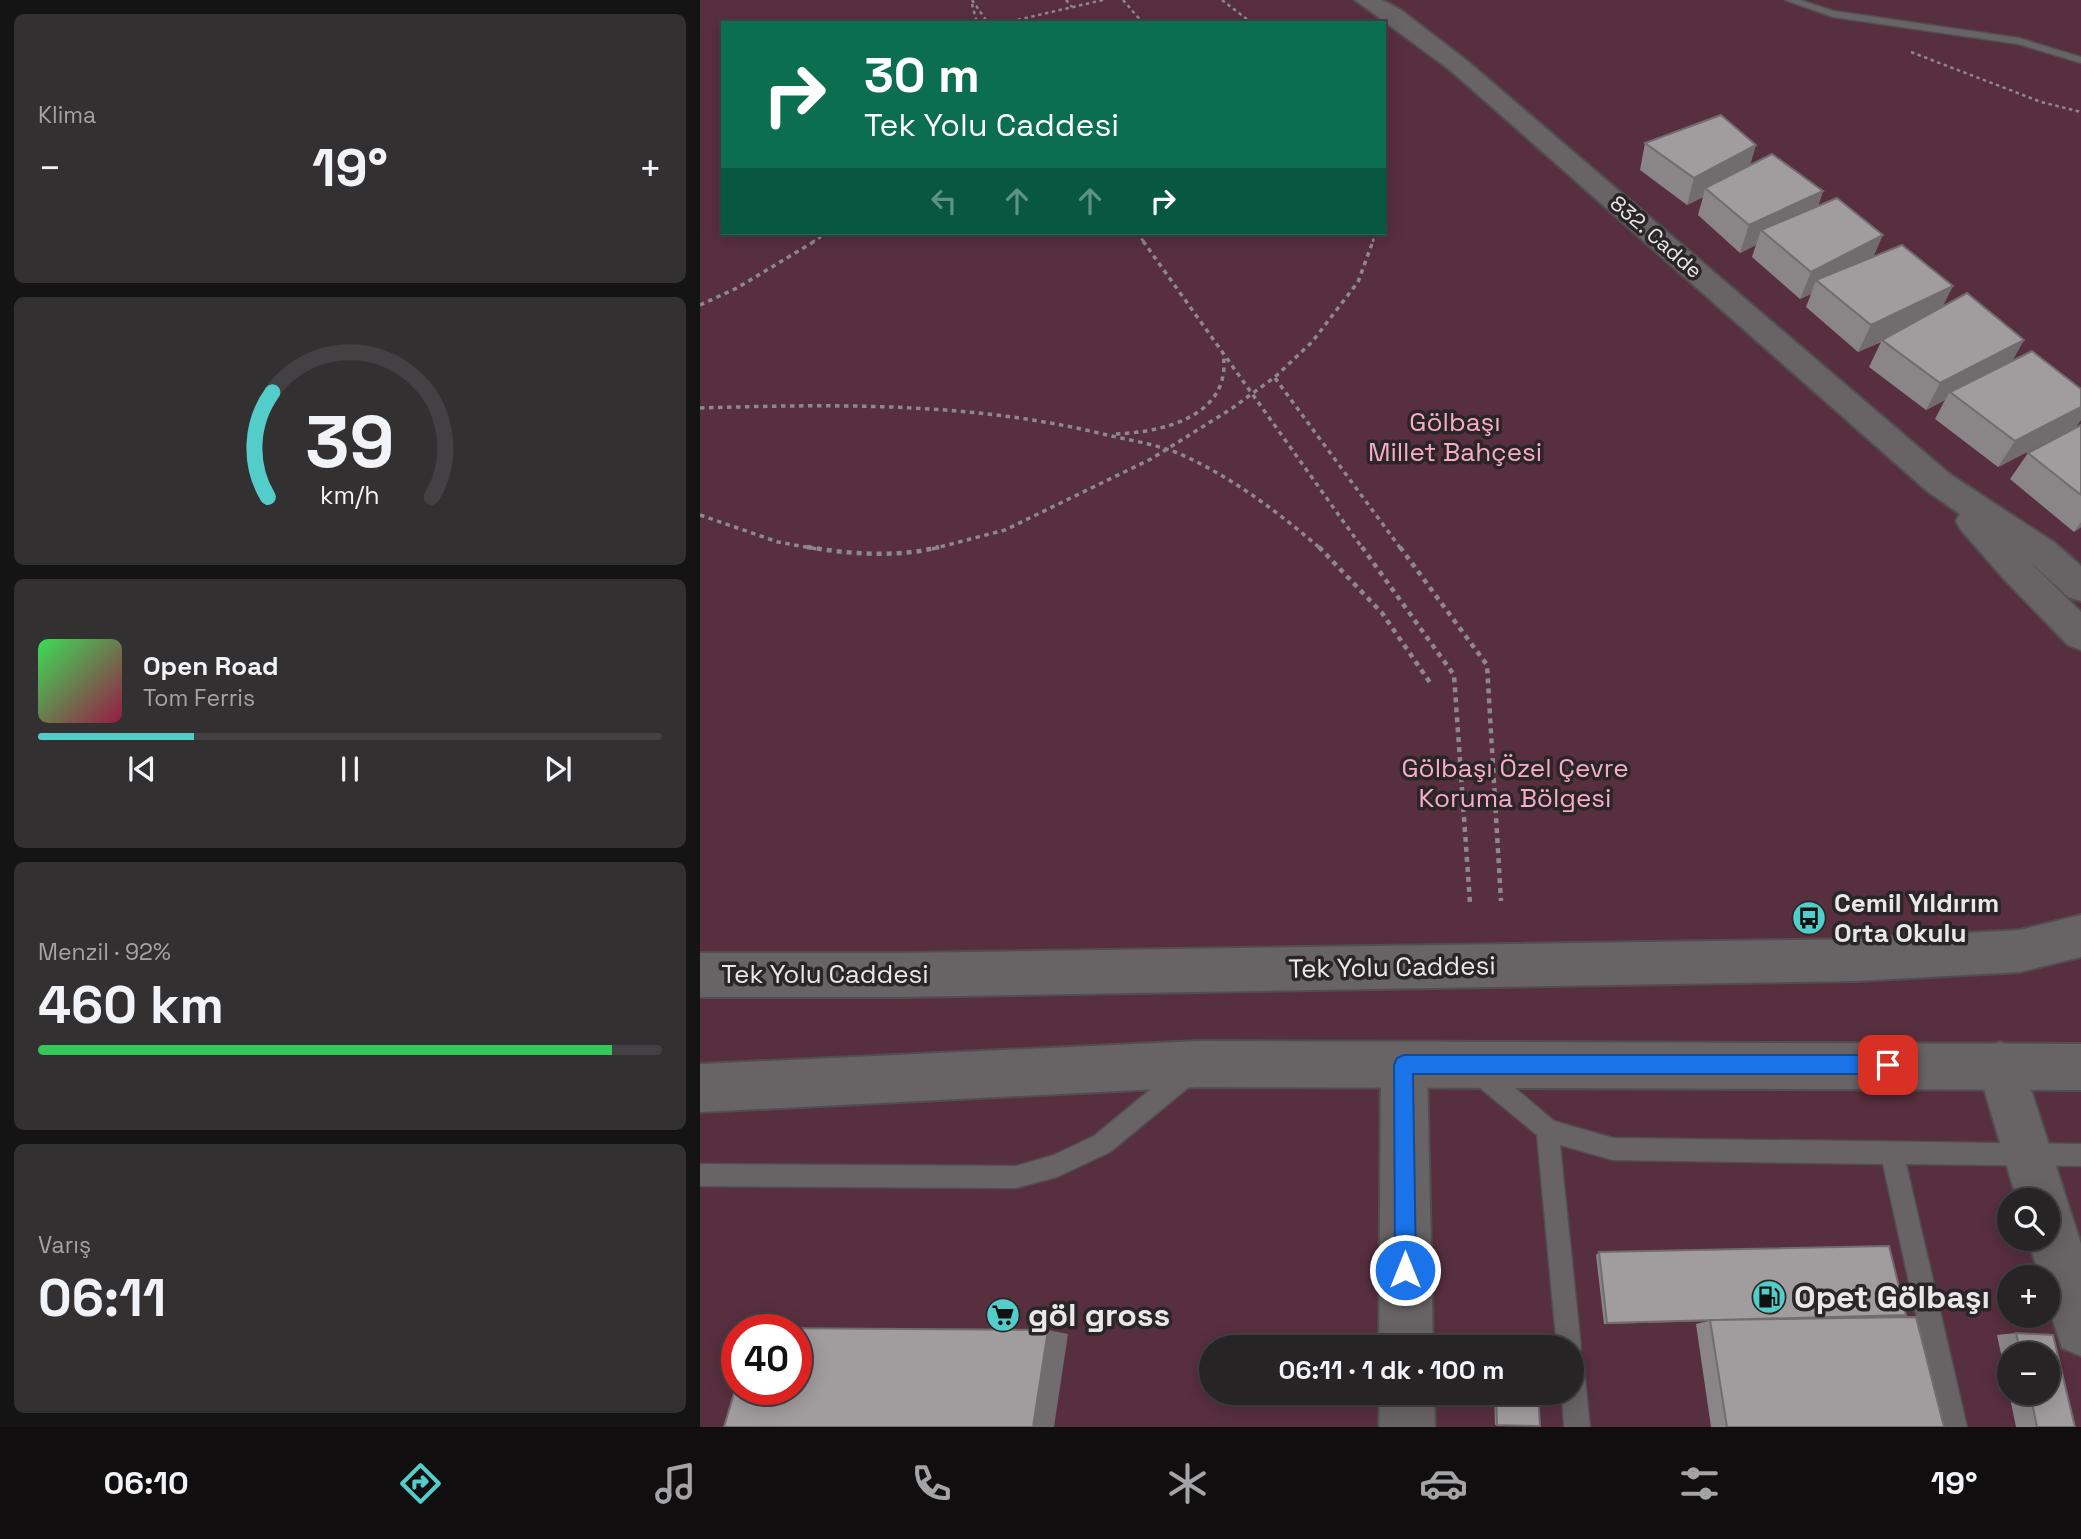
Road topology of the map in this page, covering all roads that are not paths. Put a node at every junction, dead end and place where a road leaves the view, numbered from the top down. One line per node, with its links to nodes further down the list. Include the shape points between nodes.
1 (1366, 0): 4 (main road, 832. Cadde, via 1458,65)
2 (1790, 0): 3 (lane, via 1833,14 2019,41)
3 (2081, 60)
4 (1939, 483): 5 (main road, 832. Cadde, via 2043,552); 6 (main road, 832. Cadde)
5 (2081, 587)
6 (2081, 635)
7 (2081, 936): 8 (main road, Tek Yolu Caddesi, via 2020,951 1856,960)
8 (700, 975)
9 (1198, 1065): 10 (main road); 14 (main road); 19 (lane, via 1102,1143 1057,1166 1016,1177)
10 (1404, 1065): 11 (main road); 23 (main road)
11 (1469, 1065): 12 (main road); 15 (lane)
12 (2000, 1065): 13 (main road); 17 (main road)
13 (2081, 1067)
14 (700, 1088)
15 (1548, 1130): 16 (lane, via 1612,1149); 24 (lane)
16 (1892, 1152): 17 (lane); 29 (lane)
17 (2028, 1155): 18 (lane); 20 (main road)
18 (2081, 1155)
19 (700, 1175)
20 (2038, 1188)
21 (2058, 1251): 22 (main road)
22 (2081, 1329)
23 (1406, 1335)
24 (1568, 1335)
25 (1407, 1405): 27 (main road)
26 (1575, 1405): 28 (lane)
27 (1407, 1427)
28 (1577, 1427)
29 (1954, 1427)

